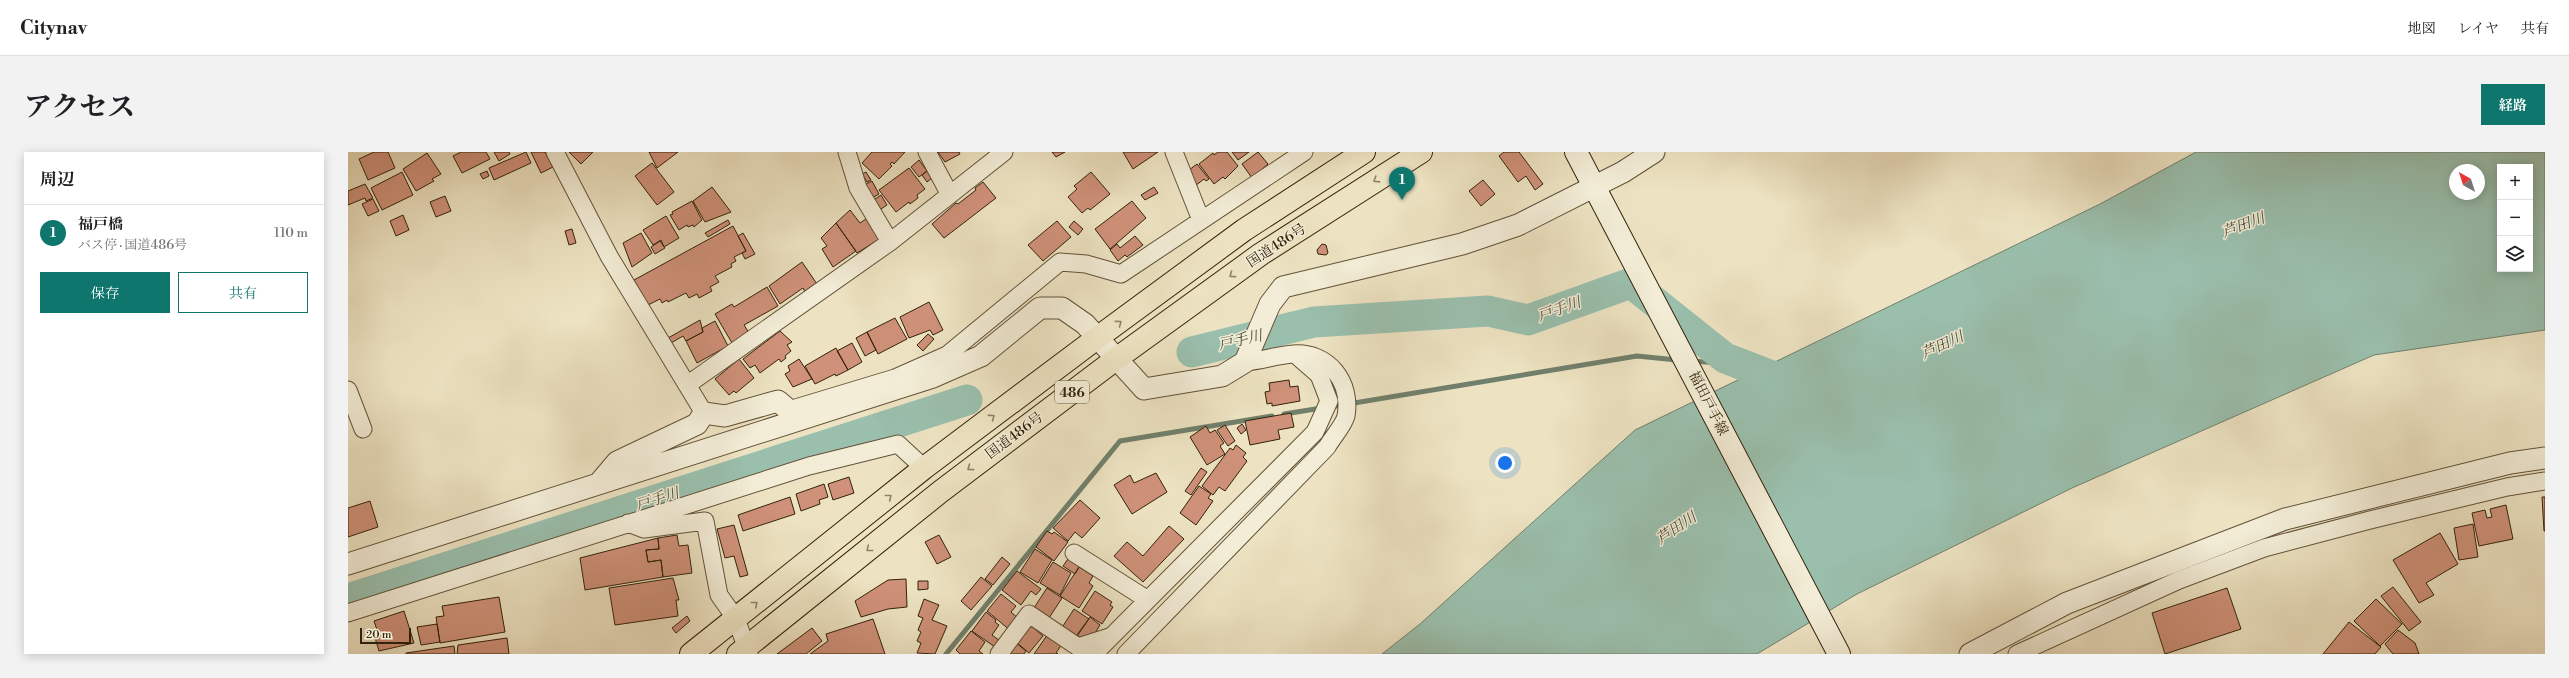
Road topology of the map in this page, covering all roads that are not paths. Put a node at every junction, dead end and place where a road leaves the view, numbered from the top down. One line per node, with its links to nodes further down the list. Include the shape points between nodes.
1 (555, 152): 19 (street, via 609,256)
2 (847, 152): 14 (street, via 858,188)
3 (927, 152): 12 (street)
4 (1004, 152): 12 (street)
5 (1174, 152): 13 (street)
6 (1304, 152): 13 (street)
7 (1364, 152): 15 (highway, 国道486号 / 486, one-way to 7, via 1244,230)
8 (1421, 152): 17 (highway, 国道486号 / 486, one-way to 17, via 1261,254)
9 (1576, 152): 11 (main road, 福田戸手線)
10 (1654, 152): 11 (street)
11 (1595, 187): 18 (street, via 1518,225 1462,244 1283,287 1270,304); 42 (main road, 福田戸手線)
12 (950, 195): 14 (street)
13 (1201, 220): 22 (street, via 1121,274 1086,264 1060,262 948,355 895,378)
14 (890, 242): 19 (street)
15 (1097, 338): 17 (street); 22 (street, via 1085,324 1062,308 1040,308 981,356 933,377); 25 (highway, 国道486号 / 486, one-way to 15)
16 (1294, 354): 18 (street); 33 (street, via 1319,376 1328,401 1315,432); 41 (street, via 1322,359 1336,369 1346,392 1346,417 1327,447)
17 (1116, 359): 18 (street, via 1144,389 1222,376); 37 (highway, 国道486号 / 486, one-way to 37, via 940,492)
18 (1245, 362)
19 (687, 385): 21 (street)
20 (348, 390): 23 (street)
21 (704, 413): 22 (street, via 725,416 778,401); 28 (street, via 697,424 617,462)
22 (794, 414): 28 (street)
23 (363, 429)
24 (2545, 458): 26 (street)
25 (924, 468): 30 (street, via 898,444 809,466); 35 (highway, 国道486号 / 486, one-way to 25)
26 (2463, 474): 29 (street, via 2472,480 2501,481); 43 (street, via 2286,519 2066,603)
27 (2545, 481): 29 (street)
28 (599, 483): 32 (street)
29 (2507, 487): 44 (street, via 2264,548 2179,580)
30 (627, 523): 34 (street); 35 (street, via 644,529 705,521 719,595)
31 (1074, 553): 33 (street)
32 (348, 564)
33 (1148, 600): 36 (street)
34 (348, 613)
35 (736, 619): 37 (street); 38 (highway, 国道486号 / 486)
36 (1113, 636): 39 (street, via 1078,647 1029,614); 40 (street)
37 (745, 652)
38 (691, 654)
39 (999, 654)
40 (1094, 654)
41 (1126, 654)
42 (1839, 654)
43 (1970, 654)
44 (2016, 654)

